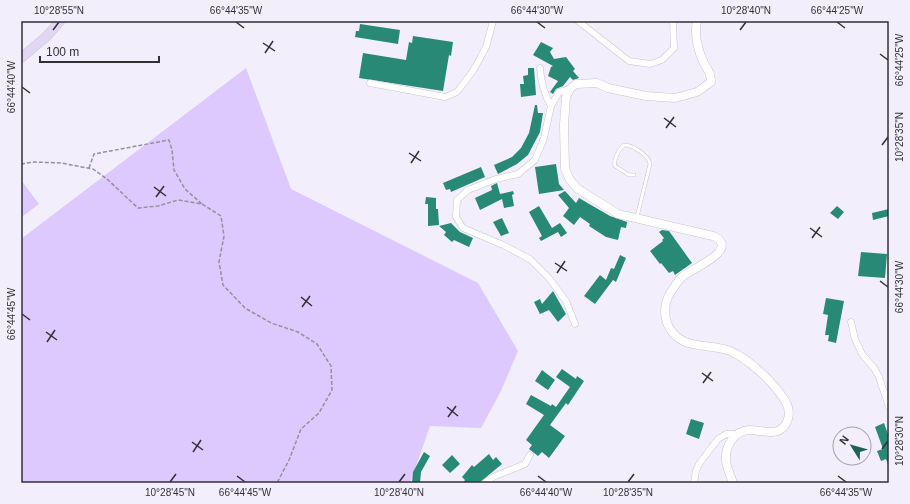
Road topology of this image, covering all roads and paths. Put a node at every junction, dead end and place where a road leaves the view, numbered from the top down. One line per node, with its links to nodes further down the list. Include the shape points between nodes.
1 (60, 21): 6 (main road)
2 (493, 21): 8 (street, via 486,47 457,92 445,97)
3 (578, 21): 4 (street, via 629,61 650,64 662,60 674,48)
4 (673, 21)
5 (697, 21): 9 (street, via 696,38 700,53 711,74 711,82 698,92 675,98 646,96 608,88 597,83 576,84)
6 (21, 58)
7 (540, 68): 10 (street, via 540,82)
8 (370, 83)
9 (570, 88): 10 (street, via 559,92); 15 (street, via 566,97 564,169 578,189 618,214)
10 (551, 106): 17 (street, via 544,138 535,160 518,174 468,190 456,200 456,217 463,228 530,259 549,278 566,301)
11 (21, 164): 12 (path, via 34,162)
12 (89, 168): 14 (path, via 107,179 138,208 178,200); 14 (path, via 94,154 169,140 174,170 185,189)
13 (634, 175): 15 (lane, via 615,166 614,162 624,145 650,160)
14 (202, 204): 21 (path, via 221,216 224,236 219,262 223,285 245,308 271,323 298,332 317,344 332,366 332,390 319,413 301,429)
15 (637, 218): 19 (street, via 712,236 721,242 721,248 716,255 682,277 672,289 665,304 665,317 669,328 679,339 695,346 721,348 742,358 769,381 785,401 789,413 786,423 779,430 748,430)
16 (851, 322): 18 (street, via 855,339 862,354 879,377)
17 (575, 324)
18 (889, 407)
19 (735, 434): 23 (street, via 726,434 718,438 699,464); 24 (street, via 727,450 726,462)
20 (530, 455): 22 (street, via 525,464)
21 (277, 483)
22 (485, 483)
23 (694, 483)
24 (733, 483)

